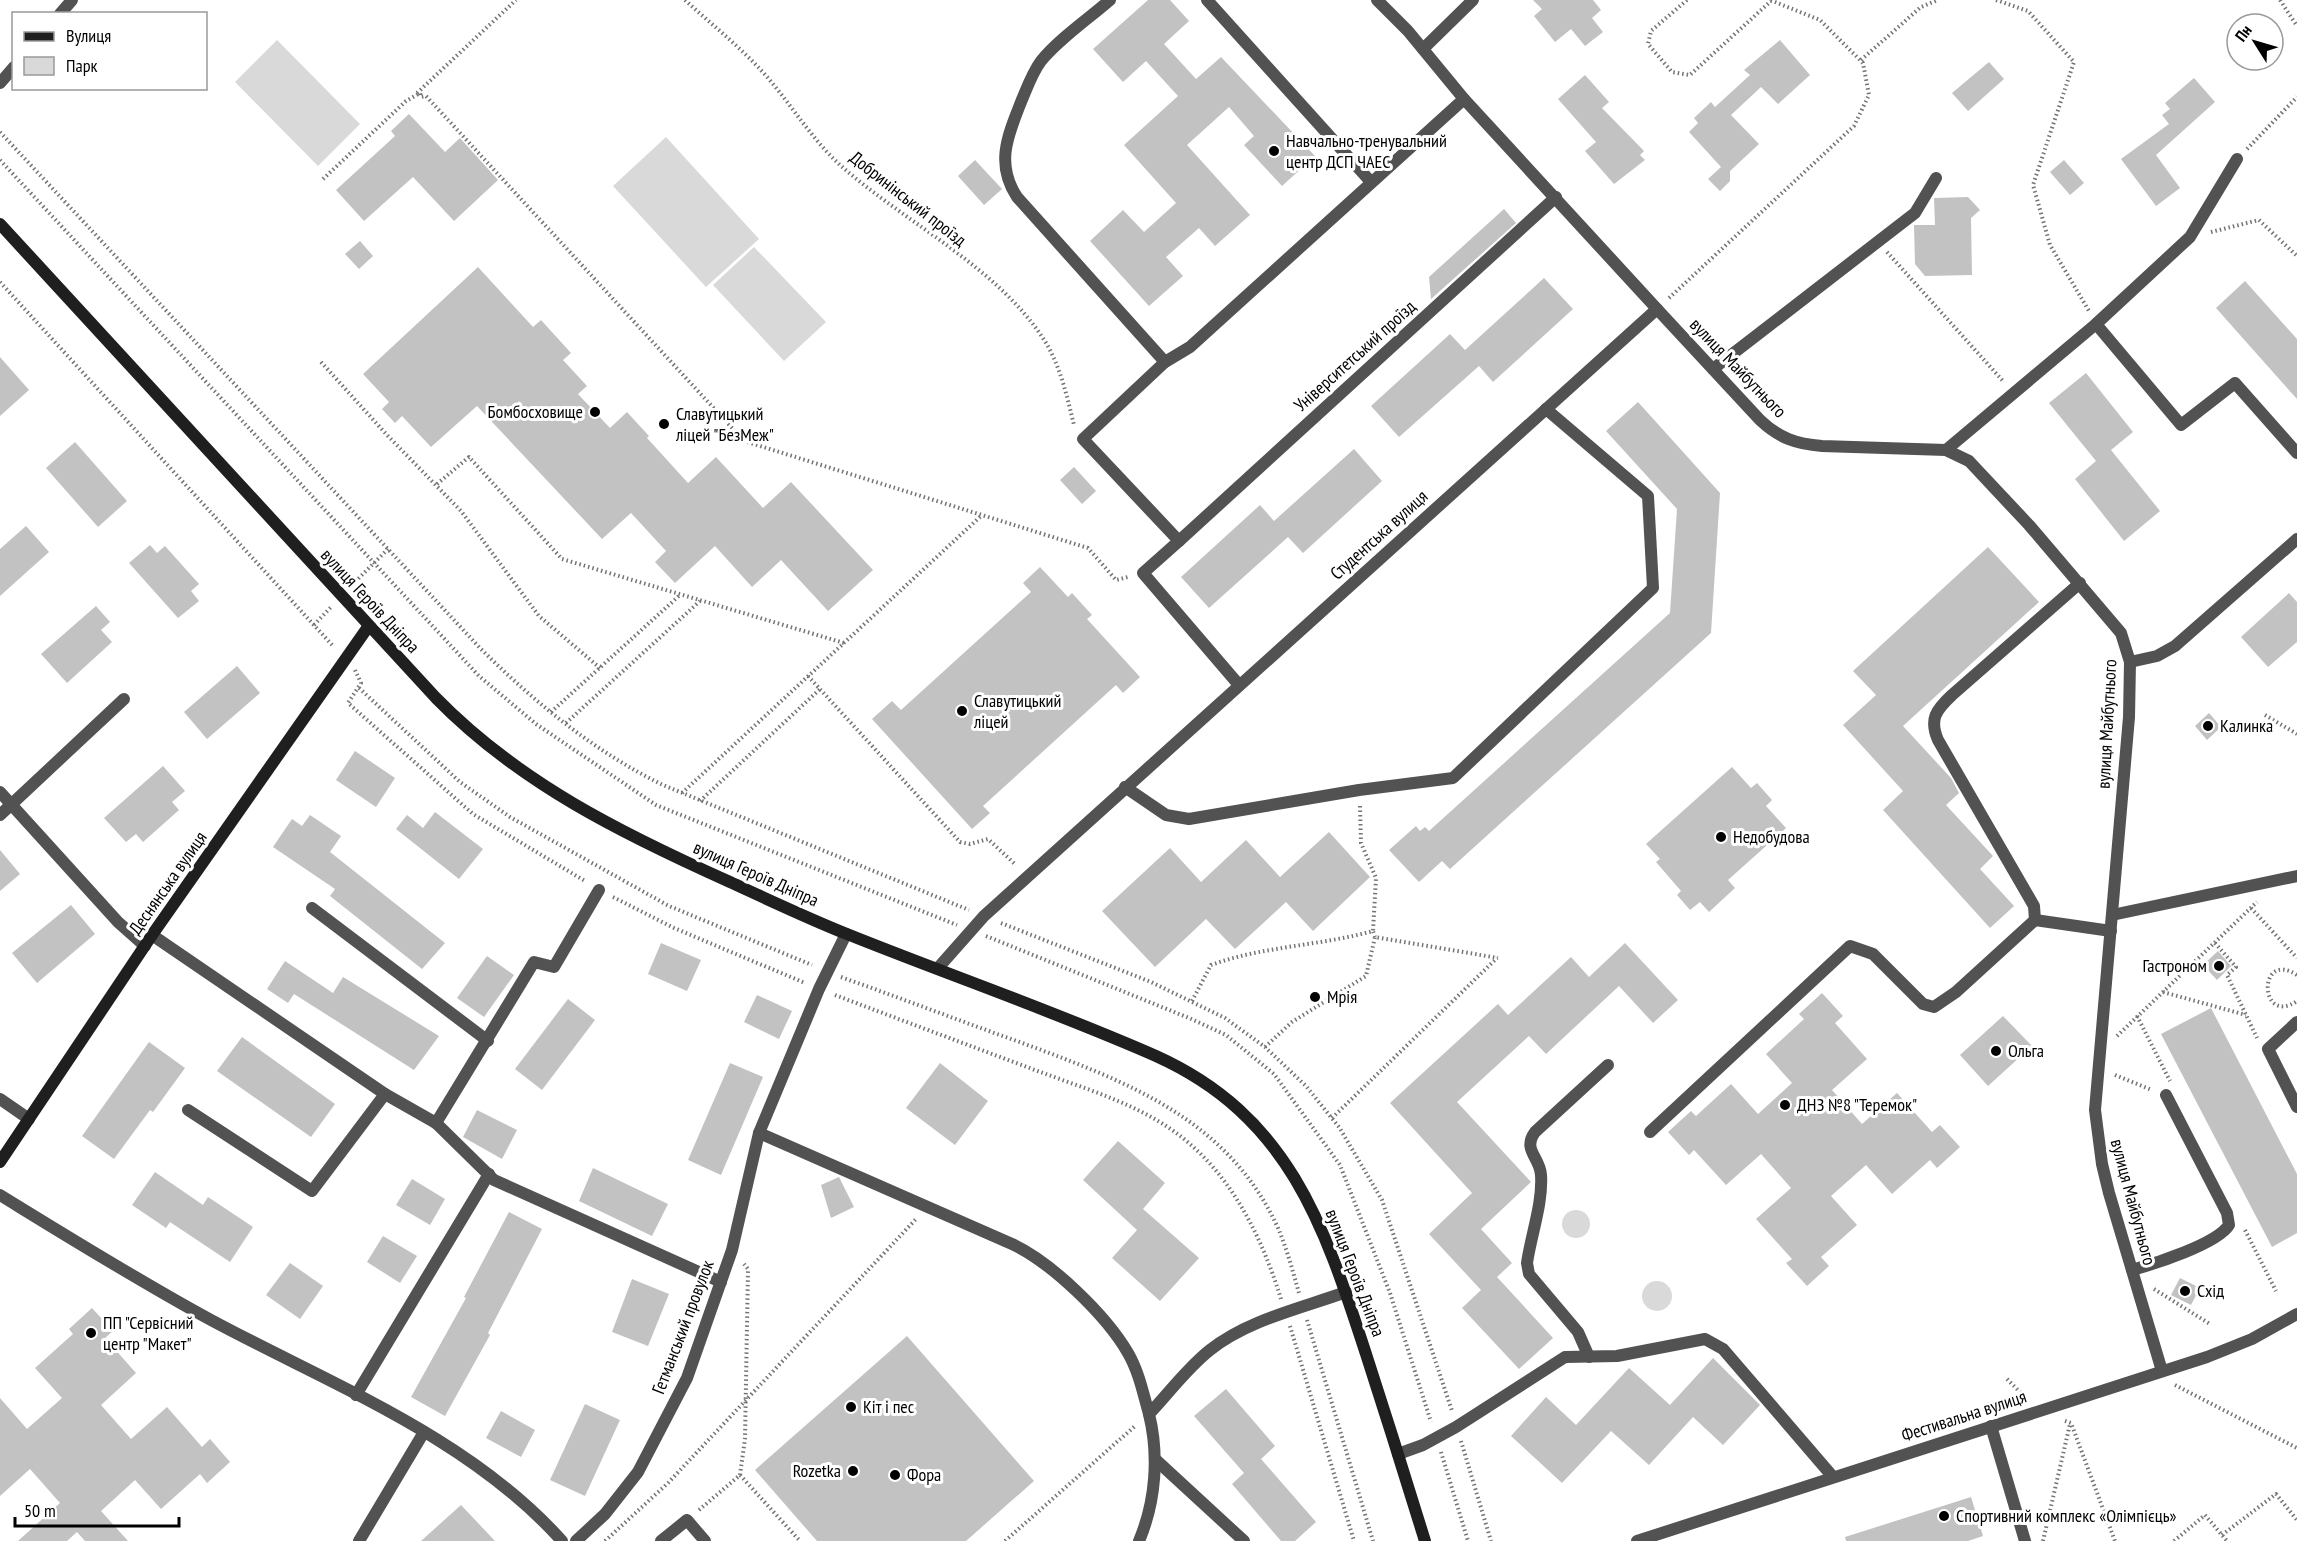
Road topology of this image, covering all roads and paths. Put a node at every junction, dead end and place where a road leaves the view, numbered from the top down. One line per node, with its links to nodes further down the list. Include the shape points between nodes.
1 (72, 0): 13 (street)
2 (516, 0): 19 (path)
3 (685, 0): 41 (path, Добринінський проїзд, via 766,76 840,165 967,262 1011,302 1046,344 1063,380 1075,427)
4 (1110, 0): 37 (street, via 1036,68 1006,140 1004,163 1017,197)
5 (1207, 0): 27 (street)
6 (1377, 0): 15 (street, вулиця Майбутнього)
7 (1473, 0): 15 (street)
8 (1687, 0): 12 (path, via 1651,31 1648,44 1672,72 1690,75)
9 (1938, 0): 16 (path, via 1921,7)
10 (1996, 0): 35 (path, via 2028,11 2074,62 2033,185 2050,245)
11 (2280, 0): 14 (path)
12 (1771, 1): 16 (path, via 1820,20)
13 (62, 12)
14 (2297, 26)
15 (1423, 49): 21 (street, вулиця Майбутнього)
16 (1861, 60): 34 (path, via 1869,95 1854,126)
17 (12, 70): 18 (street)
18 (0, 83)
19 (417, 93): 26 (path); 45 (path, via 426,96 744,441)
20 (2297, 97): 23 (path)
21 (1464, 99): 27 (street); 28 (street, вулиця Майбутнього)
22 (0, 132): 62 (path, via 480,648)
23 (2237, 159): 30 (street)
24 (0, 160): 82 (path, via 471,668 536,724 656,805)
25 (1936, 178): 31 (street, via 1915,213)
26 (323, 179)
27 (1371, 182): 37 (street, via 1190,346)
28 (1556, 197): 34 (street, вулиця Майбутнього); 47 (street, Університетський проїзд)
29 (0, 224): 52 (street, вулиця Героїв Дніпра)
30 (2190, 237): 32 (path, via 2259,220); 35 (street)
31 (1878, 242): 38 (street); 39 (path)
32 (2297, 256)
33 (0, 282): 54 (path)
34 (1657, 309): 38 (street, вулиця Майбутнього); 40 (street, Студентська вулиця)
35 (2097, 324): 39 (street); 43 (street, via 2181,425 2235,383)
36 (321, 362): 44 (path)
37 (1166, 362): 41 (street)
38 (1713, 369): 42 (street, вулиця Майбутнього, via 1771,430 1788,440 1822,446)
39 (2013, 393): 42 (street)
40 (1546, 409): 58 (street, Студентська вулиця); 67 (street, via 1648,496 1653,588 1453,778)
41 (1083, 439): 47 (street)
42 (1946, 450): 49 (street, вулиця Майбутнього, via 1961,456 1985,477)
43 (2297, 453)
44 (437, 484): 50 (path, via 469,457 562,559); 56 (path, via 470,522 529,604)
45 (982, 515): 48 (path, via 1088,548 1116,580); 53 (path)
46 (2297, 538): 55 (street, via 2175,646 2157,656)
47 (1179, 541): 48 (street, Університетський проїзд)
48 (1143, 573): 58 (street)
49 (2080, 583): 55 (street, вулиця Майбутнього, via 2121,633); 81 (street, via 1952,695 1936,711 1932,723 1938,740 2034,906)
50 (680, 594): 51 (path); 56 (path)
51 (701, 600): 53 (path); 64 (path)
52 (368, 627): 54 (street, Деснянська вулиця); 85 (street, вулиця Героїв Дніпра, via 470,732 542,785 626,835)
53 (844, 643): 57 (path)
54 (345, 659): 59 (path, via 361,677); 87 (street, Деснянська вулиця)
55 (2130, 662): 79 (street, вулиця Майбутнього)
56 (600, 668): 62 (path)
57 (808, 676): 60 (path); 69 (path)
58 (1239, 685): 66 (street, Студентська вулиця)
59 (359, 687): 75 (path, via 348,703 450,796); 91 (path, via 460,782 510,817 669,906)
60 (820, 689): 70 (path); 74 (path, via 960,842 970,844 988,839)
61 (124, 699): 71 (street)
62 (551, 712): 64 (path)
63 (2265, 715): 65 (path)
64 (566, 723): 69 (path, via 632,769)
65 (2297, 734)
66 (1125, 787): 67 (street, via 1166,815 1189,819); 74 (street, Студентська вулиця)
67 (1359, 790): 83 (path, via 1361,843 1376,878)
68 (0, 792): 71 (street)
69 (682, 793): 70 (path)
70 (700, 801): 80 (path)
71 (12, 804): 72 (street); 87 (street, via 118,922)
72 (0, 815)
73 (2297, 876): 79 (street)
74 (1027, 877): 80 (street, Студентська вулиця)
75 (600, 890): 93 (path, via 674,928); 99 (street, via 554,967 534,962)
76 (2259, 900): 78 (path)
77 (312, 908): 99 (street)
78 (2251, 908): 88 (path); 89 (path)
79 (2112, 915): 84 (street, вулиця Майбутнього)
80 (984, 916): 82 (street, Студентська вулиця); 96 (path)
81 (2036, 920): 84 (street); 113 (street, via 1934,1007 1923,1004 1873,954 1850,946)
82 (971, 930): 90 (street, Студентська вулиця)
83 (1373, 931): 86 (path); 96 (path, via 1339,941 1302,943 1238,955 1211,965)
84 (2111, 931): 102 (street, вулиця Майбутнього)
85 (846, 934): 90 (street, вулиця Героїв Дніпра); 91 (street, Гетманський провулок)
86 (1375, 937): 101 (path, via 1366,976 1292,1022); 111 (path, via 1498,958)
87 (149, 941): 105 (street); 110 (street, Деснянська вулиця)
88 (2215, 943): 94 (path); 97 (path, via 2236,967 2227,975)
89 (2297, 958)
90 (938, 968): 125 (street, вулиця Героїв Дніпра, via 1174,1064 1233,1103 1268,1138 1292,1172 1320,1225)
91 (827, 972): 93 (street, Гетманський провулок); 126 (path, via 1071,1061 1128,1084 1179,1112 1206,1132 1260,1198 1277,1228)
92 (2297, 975): 95 (path, via 2291,971 2277,972 2266,988 2278,1005)
93 (819, 989): 114 (street, Гетманський провулок); 127 (path, via 1124,1104 1182,1137 1209,1164 1249,1219 1263,1246)
94 (2163, 992): 97 (path); 102 (path)
95 (2297, 1000)
96 (1192, 1001): 101 (path, via 1236,1024)
97 (2246, 1016): 100 (path)
98 (2297, 1022): 108 (street, via 2268,1049)
99 (488, 1041): 112 (street)
100 (2257, 1045)
101 (1265, 1047): 111 (path, via 1306,1086)
102 (2100, 1053): 104 (street, вулиця Майбутнього)
103 (1608, 1065): 130 (street, via 1535,1132 1529,1147 1541,1177 1527,1263 1529,1274 1578,1332)
104 (2097, 1069): 106 (path); 122 (street, вулиця Майбутнього, via 2095,1110 2100,1155)
105 (385, 1094): 109 (street, via 312,1191); 112 (street)
106 (2166, 1095): 122 (street, via 2227,1213 2229,1225 2222,1233 2173,1257)
107 (0, 1099): 110 (street)
108 (2297, 1107)
109 (188, 1110)
110 (29, 1119): 115 (street, Деснянська вулиця)
111 (1332, 1119): 138 (path, via 1364,1166 1389,1216)
112 (436, 1123): 116 (street)
113 (1650, 1131)
114 (759, 1133): 118 (street); 121 (street, Гетманський провулок)
115 (0, 1162)
116 (489, 1174): 124 (street, via 494,1180); 133 (street)
117 (0, 1195): 133 (street, via 161,1291)
118 (927, 1208): 134 (path); 136 (street, via 1020,1247 1052,1269 1128,1354)
119 (2249, 1236): 120 (path)
120 (2238, 1241)
121 (732, 1250): 124 (street, Гетманський провулок); 134 (path, via 748,1269)
122 (2132, 1270): 131 (street, вулиця Майбутнього)
123 (2156, 1278): 129 (path, via 2151,1287)
124 (721, 1282): 151 (street, Гетманський провулок, via 687,1378 638,1472 605,1514)
125 (1346, 1292): 126 (street); 142 (street, вулиця Героїв Дніпра)
126 (1303, 1308): 127 (street); 160 (path)
127 (1286, 1314): 136 (street, via 1210,1350); 159 (path)
128 (2297, 1314): 131 (street, Фестивальна вулиця, via 2230,1348)
129 (2210, 1324)
130 (1589, 1357): 138 (street, via 1557,1360); 145 (street, via 1711,1340 1753,1382)
131 (2162, 1371): 137 (street, Фестивальна вулиця); 141 (path, via 2170,1382)
132 (2007, 1379): 135 (path)
133 (356, 1395): 139 (street)
134 (745, 1401): 144 (path); 152 (path, via 644,1507)
135 (2030, 1402)
136 (1149, 1414): 143 (street); 156 (path)
137 (1991, 1426): 145 (street, Фестивальна вулиця); 165 (street)
138 (1456, 1427): 140 (street); 163 (path)
139 (424, 1432): 149 (street); 150 (street, via 486,1471)
140 (1436, 1438): 142 (street); 162 (path)
141 (2297, 1448)
142 (1398, 1454): 161 (street, вулиця Героїв Дніпра)
143 (1156, 1460): 157 (street, via 1152,1494); 158 (street)
144 (740, 1475): 146 (path); 155 (path)
145 (1833, 1477): 164 (street, Фестивальна вулиця)
146 (687, 1520): 153 (street); 154 (street)
147 (2297, 1520): 148 (path, via 2276,1494)
148 (2222, 1535): 168 (path, via 2205,1515); 169 (path)
149 (359, 1541)
150 (562, 1541)
151 (576, 1541)
152 (605, 1541)
153 (661, 1541)
154 (705, 1541)
155 (800, 1541)
156 (1005, 1541)
157 (1139, 1541)
158 (1244, 1541)
159 (1354, 1541)
160 (1373, 1541)
161 (1425, 1541)
162 (1468, 1541)
163 (1491, 1541)
164 (1637, 1541)
165 (2025, 1541)
166 (2043, 1541): 167 (path, via 2071,1423)
167 (2115, 1541)
168 (2174, 1541)
169 (2227, 1541)

